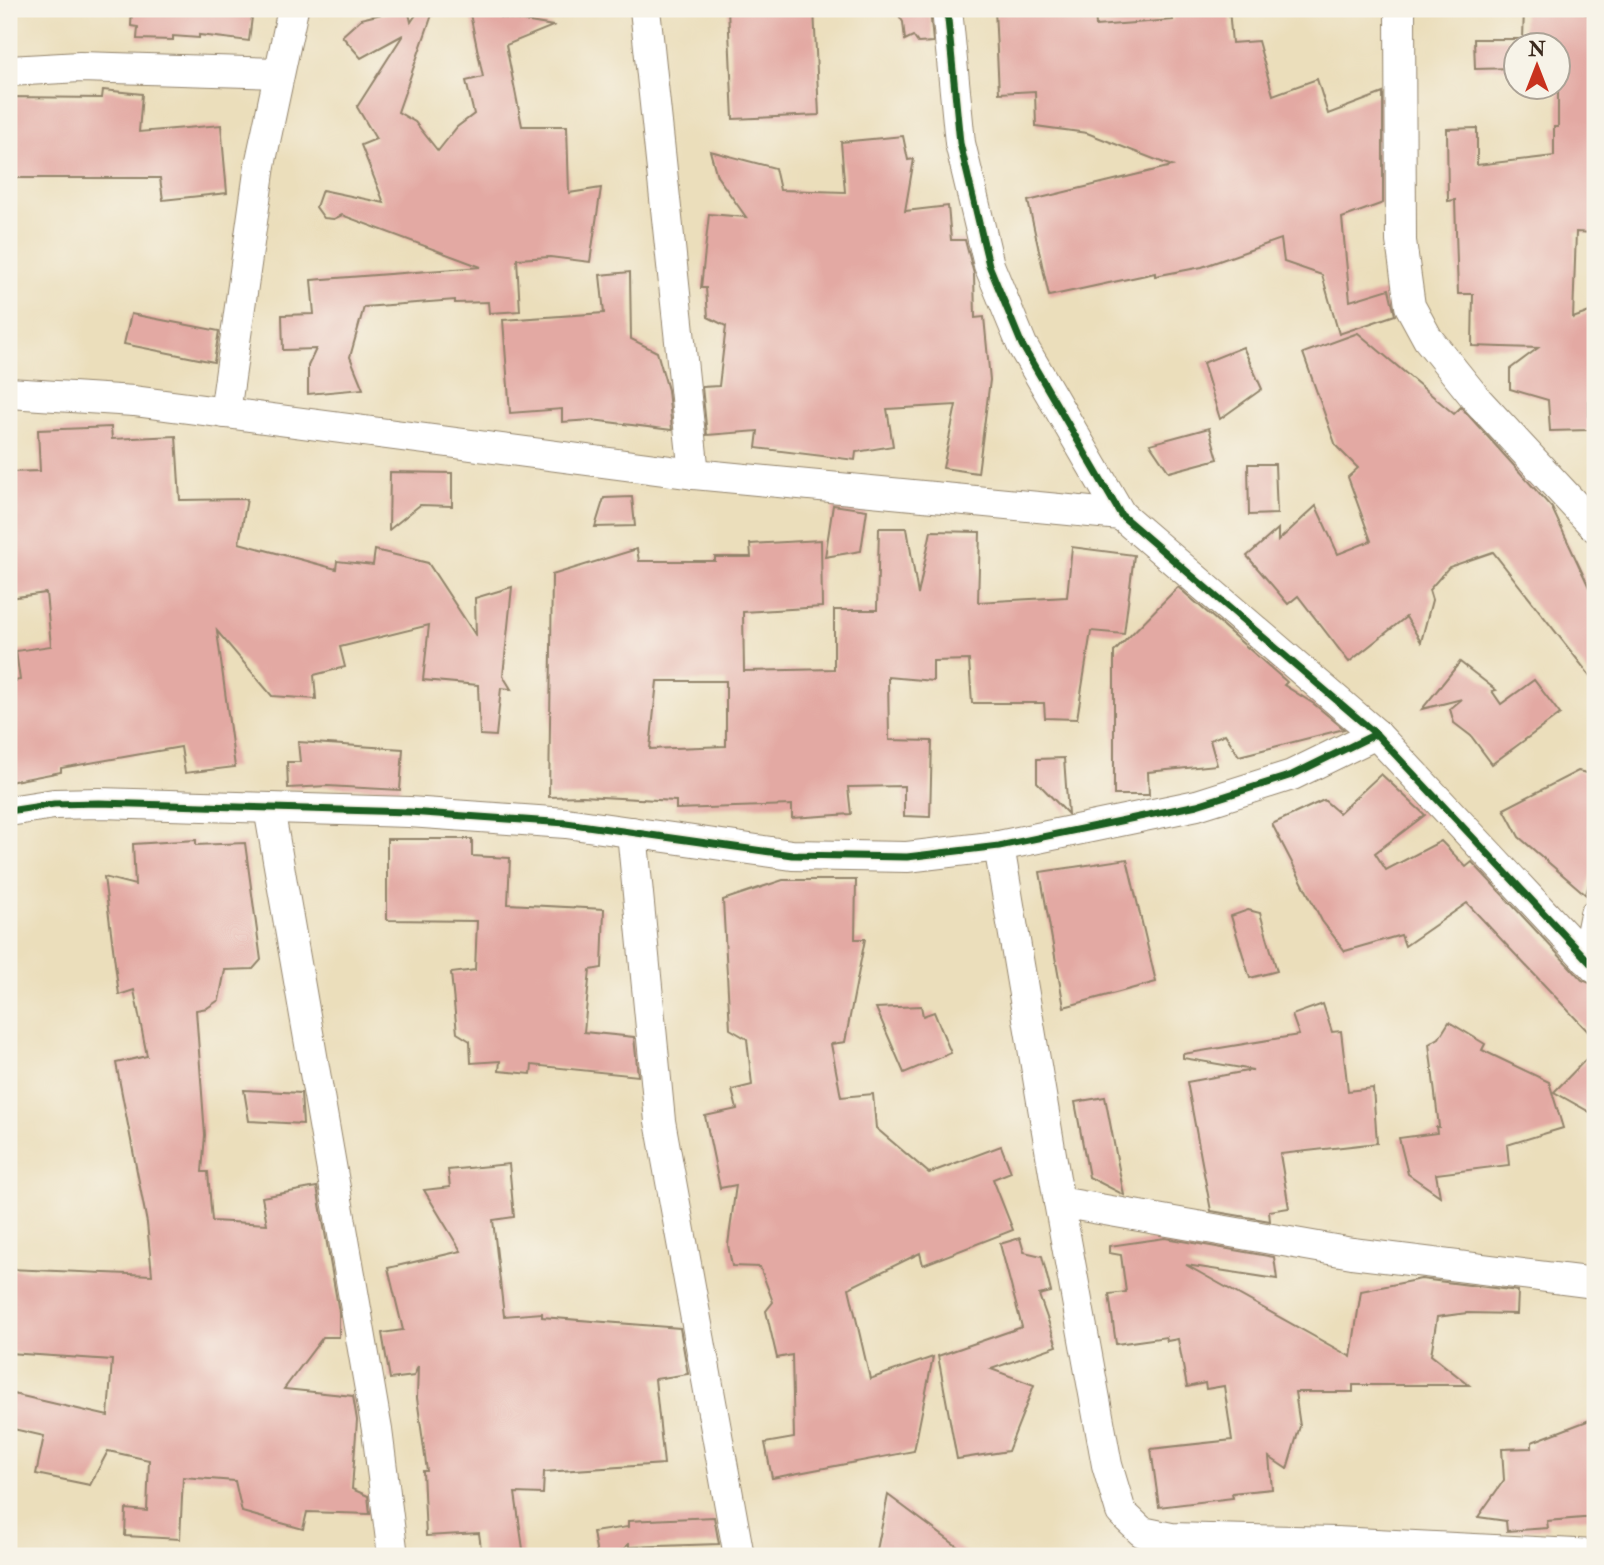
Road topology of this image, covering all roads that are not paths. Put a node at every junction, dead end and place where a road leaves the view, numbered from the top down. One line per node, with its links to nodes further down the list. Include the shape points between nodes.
1 (292, 9): 6 (street)
2 (645, 9): 9 (street)
3 (947, 9): 10 (street, via 960,143 989,265 1022,345)
4 (1400, 9): 11 (street, via 1401,241 1410,306 1428,339 1478,401)
5 (9, 71): 6 (street, via 80,67)
6 (277, 74): 8 (street)
7 (9, 393): 8 (street, via 134,401)
8 (225, 413): 9 (street)
9 (694, 474): 10 (street)
10 (1121, 515): 12 (street)
11 (1595, 527)
12 (1376, 734): 16 (street, via 1292,775 1197,805); 18 (street)
13 (269, 808): 14 (street, via 99,803); 15 (street, via 409,812); 22 (street, via 377,1430)
14 (9, 811)
15 (632, 832): 16 (street, via 792,855 908,857); 23 (street, via 660,1121)
16 (999, 846): 19 (street)
17 (1595, 914): 18 (street)
18 (1591, 964)
19 (1059, 1202): 20 (street, via 1352,1253); 21 (street, via 1107,1465 1121,1512 1142,1532 1171,1538)
20 (1595, 1283)
21 (1595, 1555)
22 (393, 1556)
23 (739, 1556)

